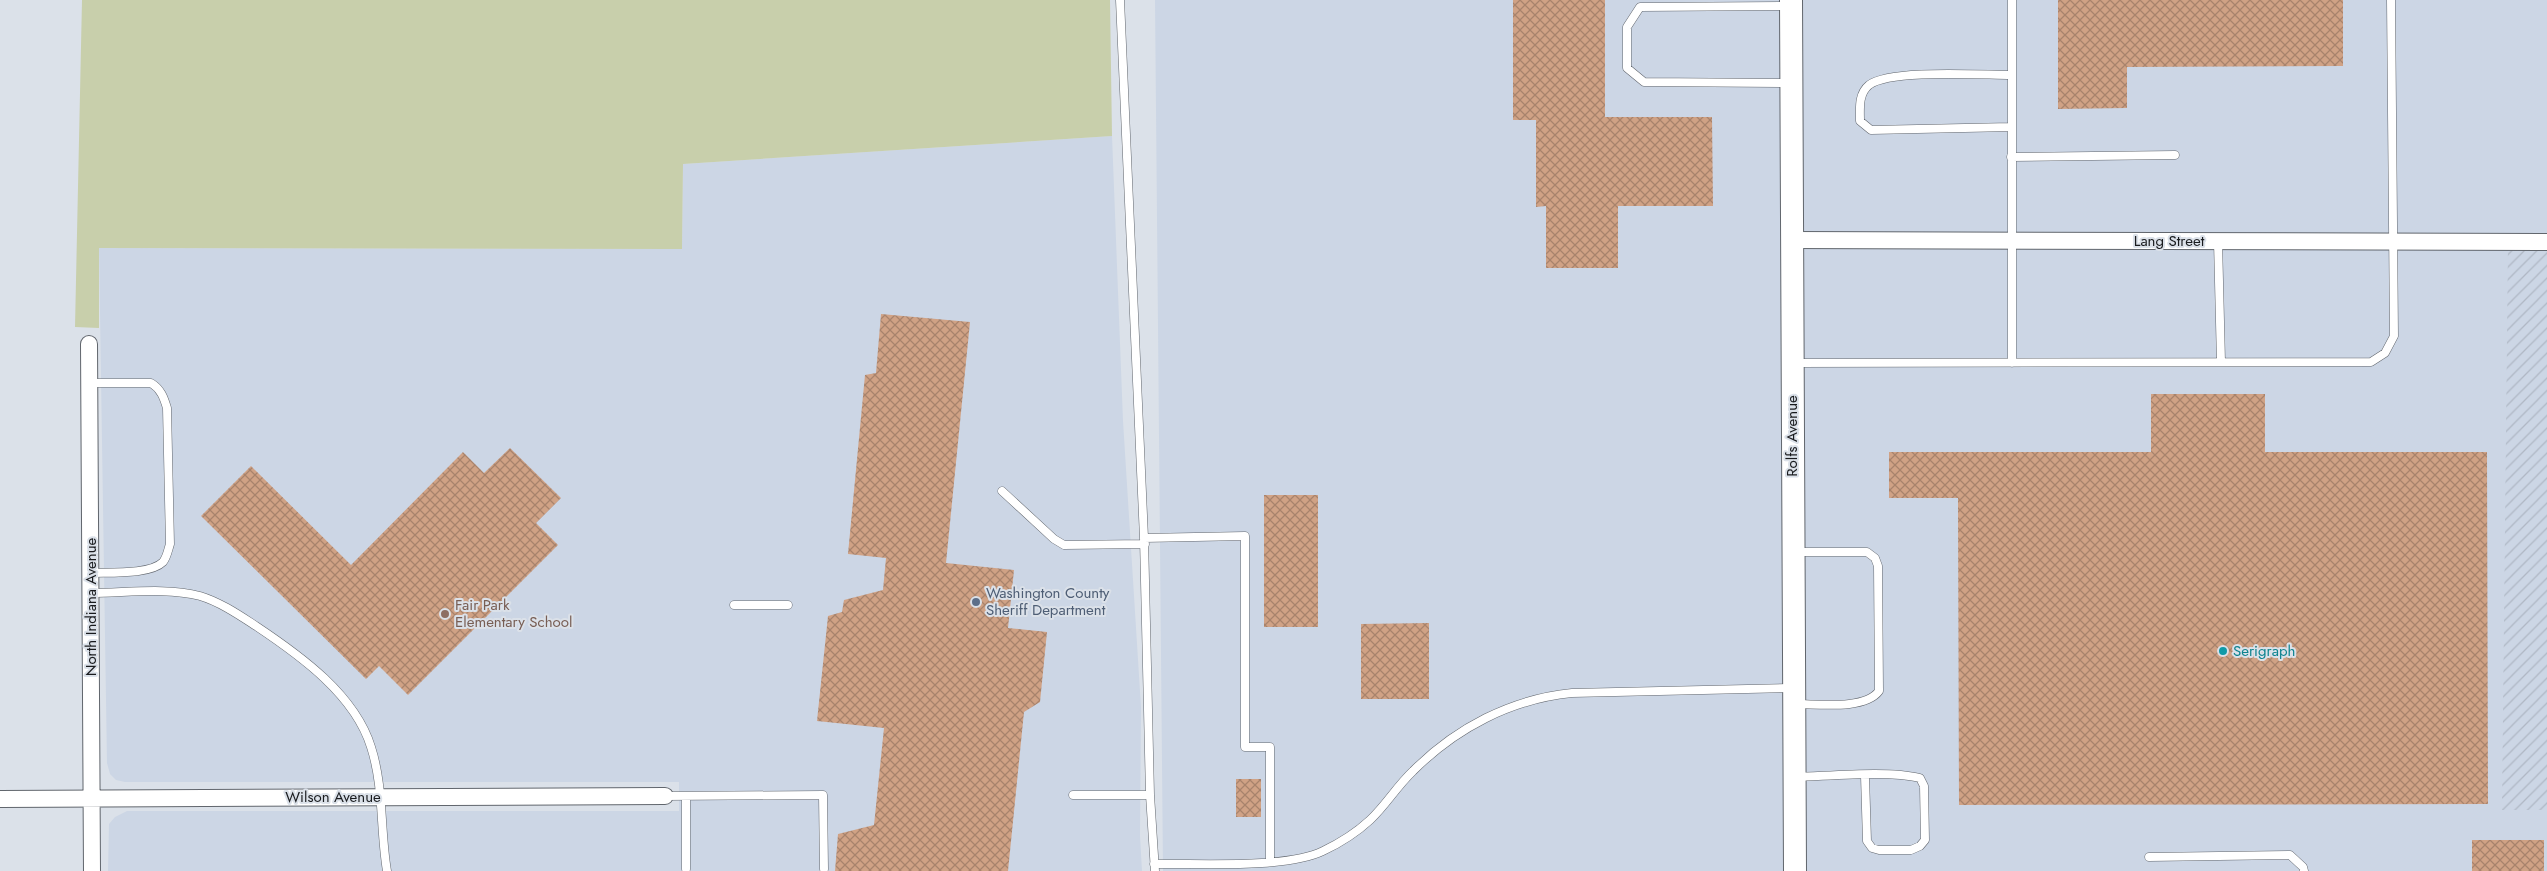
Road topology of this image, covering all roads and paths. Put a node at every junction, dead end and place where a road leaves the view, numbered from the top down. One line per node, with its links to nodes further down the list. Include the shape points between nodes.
1 (1120, 0): 21 (lane)
2 (2012, 0): 5 (lane)
3 (2391, 0): 13 (lane)
4 (1791, 3): 6 (street, Rolfs Avenue); 6 (lane, via 1640,6 1627,27 1627,68 1644,82)
5 (2011, 75): 7 (lane); 7 (lane, via 1882,78 1868,86 1859,102 1860,121 1870,130)
6 (1791, 83): 10 (street, Rolfs Avenue)
7 (2011, 127): 9 (lane)
8 (2175, 155): 9 (lane)
9 (2011, 156): 11 (lane)
10 (1791, 240): 11 (street, Lang Street); 17 (street, Rolfs Avenue)
11 (2011, 241): 12 (street, Lang Street); 18 (lane)
12 (2218, 241): 13 (street, Lang Street); 16 (lane)
13 (2393, 242): 14 (street, Lang Street); 16 (lane, via 2394,336 2385,353 2372,362)
14 (2547, 242)
15 (89, 344): 19 (street, North Indiana Avenue)
16 (2221, 362): 18 (lane)
17 (1792, 363): 18 (lane); 22 (street, Rolfs Avenue)
18 (2012, 363)
19 (89, 383): 23 (street, North Indiana Avenue); 23 (lane, via 151,383 163,396 167,408 170,544 164,561 156,567)
20 (1002, 491): 21 (lane, via 1064,545)
21 (1144, 541): 33 (lane); 38 (lane, via 1245,536 1245,747 1270,747)
22 (1793, 552): 27 (street, Rolfs Avenue); 27 (lane, via 1867,552 1875,558 1878,566 1879,681 1879,691 1873,699 1860,703)
23 (90, 573): 24 (street, North Indiana Avenue)
24 (90, 593): 34 (lane, via 166,592 200,596 218,603 299,654 353,711 364,728 376,767); 35 (street, North Indiana Avenue)
25 (734, 605): 26 (lane)
26 (788, 605)
27 (1794, 696): 29 (street, Rolfs Avenue); 38 (lane, via 1572,693 1516,704 1451,738 1412,772 1356,832 1322,852 1290,861)
28 (1865, 776): 28 (lane, via 1910,775 1920,778 1924,786 1925,840 1920,846 1911,850 1872,848 1867,841); 29 (lane)
29 (1794, 777): 44 (street, Rolfs Avenue)
30 (1073, 795): 33 (lane)
31 (665, 796): 32 (lane); 34 (street, Wilson Avenue)
32 (686, 796): 40 (lane); 41 (lane, via 823,796)
33 (1150, 796): 39 (lane)
34 (380, 797): 35 (street, Wilson Avenue); 43 (lane, via 382,851)
35 (92, 798): 36 (street, Wilson Avenue); 42 (street, North Indiana Avenue)
36 (0, 799)
37 (2149, 857): 45 (lane, via 2290,855)
38 (1270, 862): 39 (lane)
39 (1155, 867)
40 (686, 869)
41 (824, 869)
42 (92, 871)
43 (387, 871)
44 (1795, 871)
45 (2304, 871)

